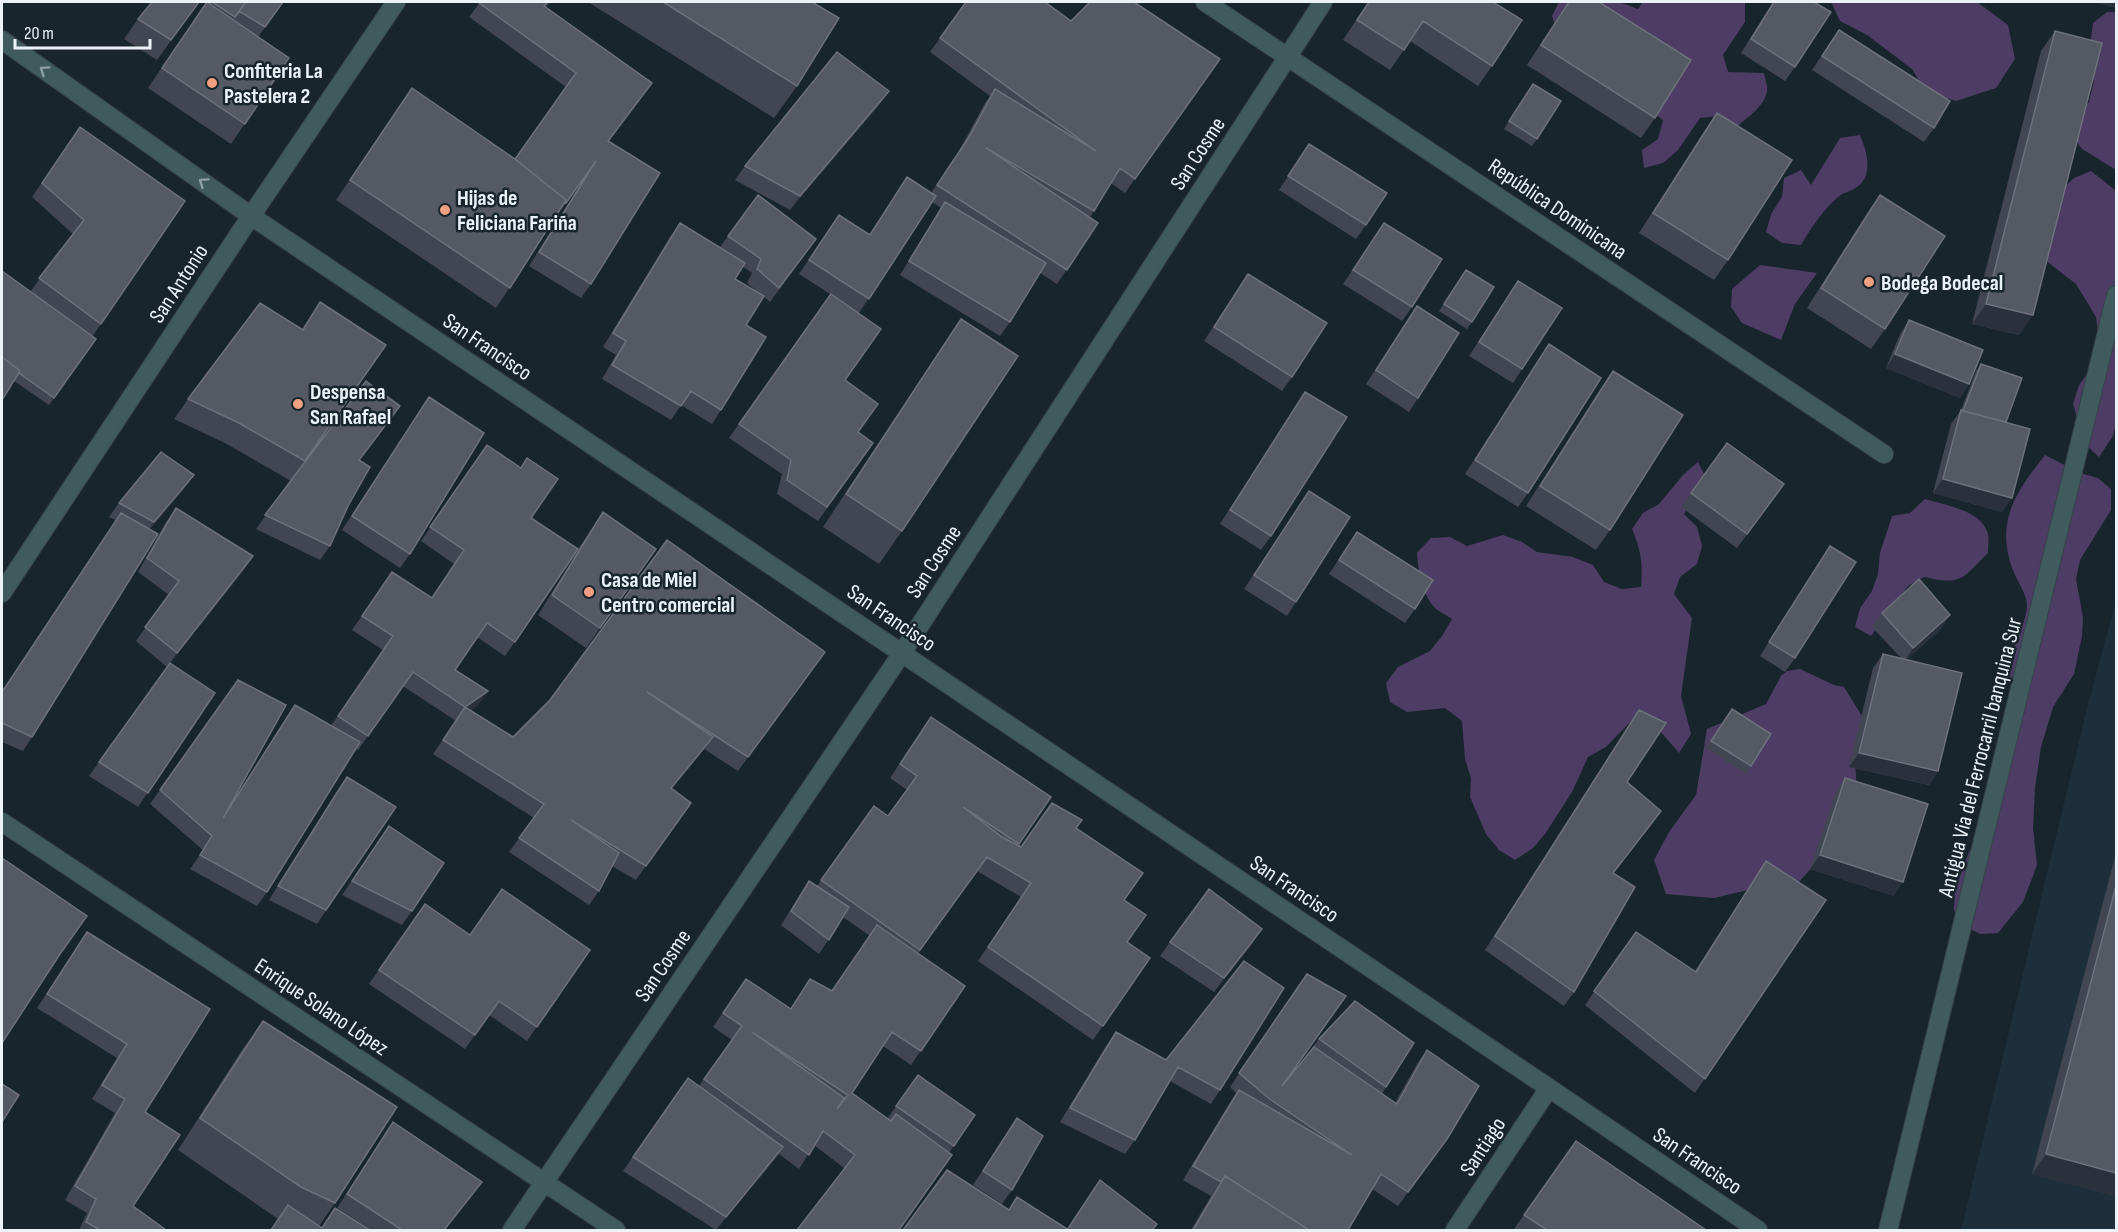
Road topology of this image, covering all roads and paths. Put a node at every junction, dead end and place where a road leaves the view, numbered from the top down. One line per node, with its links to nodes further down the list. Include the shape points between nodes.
1 (396, 2): 6 (street, San Antonio)
2 (1205, 2): 5 (street, República Dominicana)
3 (1323, 2): 5 (street, San Cosme)
4 (2, 40): 6 (street, San Francisco, one-way to 4)
5 (1288, 56): 8 (street, República Dominicana); 10 (street, San Cosme)
6 (251, 216): 9 (street, San Antonio); 10 (street, San Francisco)
7 (2116, 295): 18 (street, Antigua Via del Ferrocarril banquina Sur)
8 (1884, 454)
9 (2, 593)
10 (902, 653): 12 (street, San Francisco); 13 (street, San Cosme)
11 (2, 822): 13 (street, Enrique Solano López)
12 (1549, 1088): 16 (street, Santiago); 17 (street, San Francisco)
13 (544, 1182): 14 (street, San Cosme); 15 (street, Enrique Solano López)
14 (512, 1230)
15 (616, 1230)
16 (1455, 1230)
17 (1758, 1230)
18 (1888, 1230)

